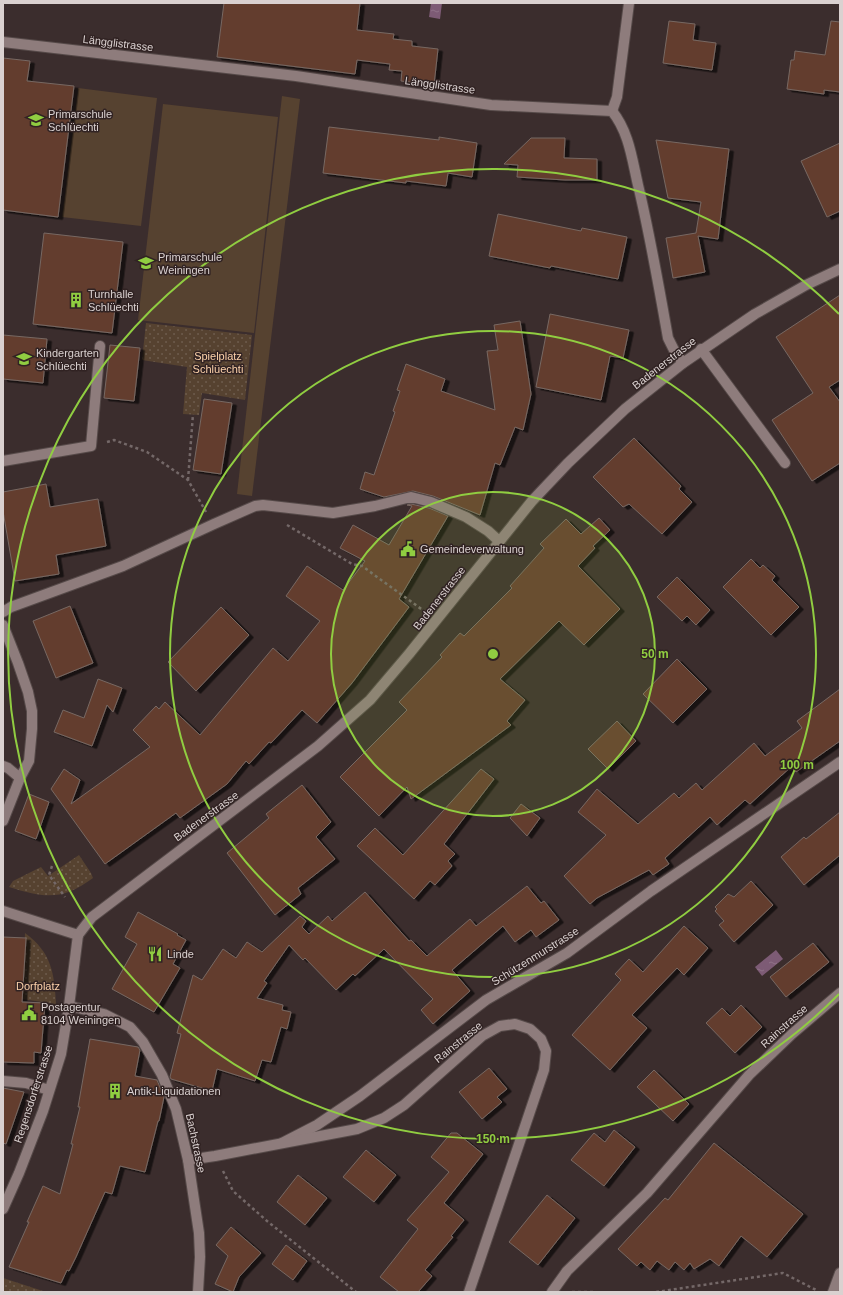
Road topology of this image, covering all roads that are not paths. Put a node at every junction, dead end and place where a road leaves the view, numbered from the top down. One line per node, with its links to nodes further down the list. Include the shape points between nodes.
1 (629, 3): 3 (street, via 617,97)
2 (3, 42): 3 (street, Längglistrasse, via 296,76 491,105)
3 (612, 111): 7 (street, via 627,136 668,338)
4 (840, 269): 6 (street, Badenerstrasse, via 755,314)
5 (100, 346): 8 (street, via 91,446)
6 (701, 349): 7 (street, Badenerstrasse); 9 (street)
7 (683, 363): 10 (street, Badenerstrasse, via 625,409 568,463)
8 (3, 461)
9 (785, 464)
10 (499, 541): 11 (street, via 466,517 431,502 411,497 333,513 256,506 123,566); 18 (street, Badenerstrasse, via 370,700 318,746 92,917)
11 (3, 612)
12 (3, 625): 15 (street, via 28,692 32,711 29,761)
13 (840, 762): 23 (street, Schützenmurstrasse, via 651,891 566,953 486,1000 360,1096 317,1125)
14 (3, 766): 15 (street)
15 (20, 778): 16 (street)
16 (3, 820)
17 (3, 911): 18 (street)
18 (78, 935): 20 (street, Regensdorferstrasse)
19 (840, 993): 29 (street, Rainstrasse, via 749,1075 647,1193 567,1271)
20 (69, 1006): 22 (street, Regensdorferstrasse, via 61,1054); 24 (street, Bachstrasse, via 104,1014 130,1027 143,1042 162,1075 176,1110)
21 (3, 1081): 22 (street, via 26,1083)
22 (49, 1090): 25 (street, Regensdorferstrasse, via 22,1166)
23 (282, 1143): 24 (street, Rainstrasse); 28 (street, Rainstrasse, via 357,1129 384,1118 404,1105 482,1036 500,1026 515,1024 530,1029 541,1040 546,1051 544,1070)
24 (188, 1160): 27 (street, Bachstrasse, via 199,1233)
25 (3, 1209)
26 (840, 1274): 30 (street)
27 (198, 1292)
28 (469, 1292)
29 (552, 1292)
30 (833, 1292)

